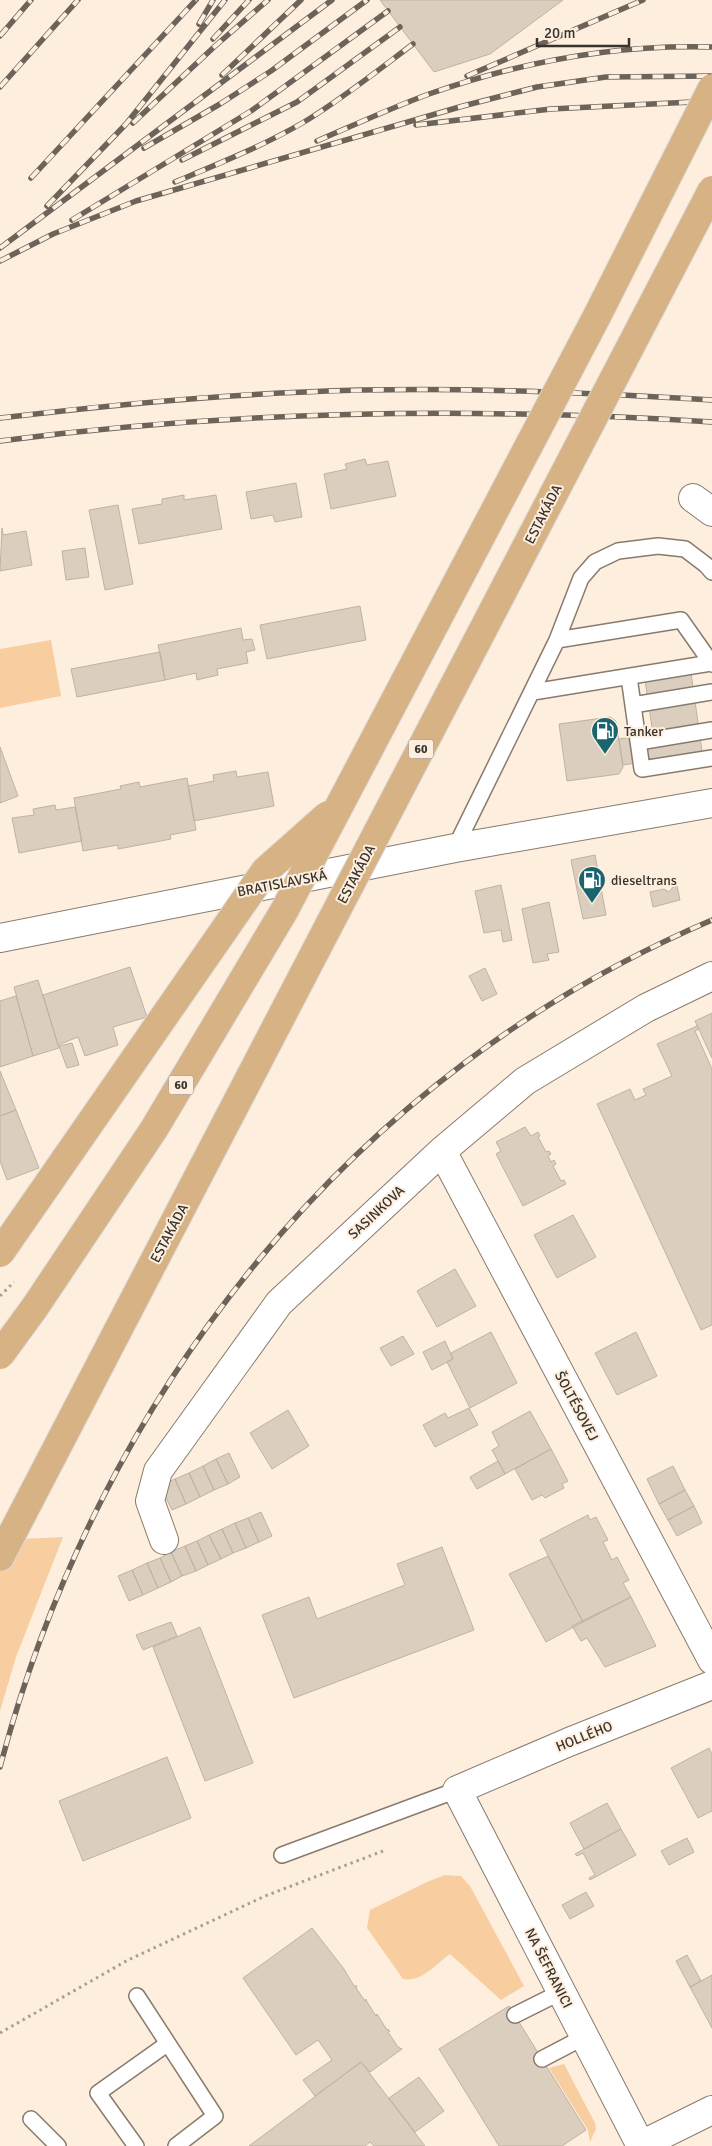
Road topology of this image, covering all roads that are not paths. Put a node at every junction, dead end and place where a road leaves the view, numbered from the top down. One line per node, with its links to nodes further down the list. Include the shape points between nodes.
1 (712, 88): 13 (main road, 60, bridge, via 597,316)
2 (712, 190): 22 (main road, ESTAKÁDA / 60, bridge)
3 (712, 572): 4 (lane, via 685,549 658,546 618,551 595,562 581,578)
4 (557, 640): 5 (lane, via 681,620); 7 (lane)
5 (712, 663): 6 (lane)
6 (629, 677): 7 (lane); 9 (lane)
7 (533, 692): 15 (lane)
8 (712, 692): 9 (lane)
9 (633, 705): 11 (lane)
10 (712, 730): 11 (lane)
11 (639, 742): 12 (lane, via 642,769)
12 (712, 758)
13 (342, 802): 19 (main road, bridge, via 265,871); 20 (main road, 60, bridge, via 284,911 160,1120)
14 (712, 803): 15 (street, BRATISLAVSKÁ)
15 (456, 848): 16 (street, BRATISLAVSKÁ)
16 (0, 938)
17 (712, 976): 18 (street, SASINKOVA, via 646,1008 525,1081)
18 (442, 1151): 21 (street, SASINKOVA, via 279,1303 158,1471 150,1501); 23 (street, ŠOLTÉSOVEJ)
19 (0, 1253)
20 (0, 1355)
21 (164, 1540)
22 (1, 1554)
23 (712, 1660)
24 (712, 1685): 25 (street, HOLLÉHO)
25 (457, 1790): 26 (lane); 27 (street, NA ŠEFRANICI)
26 (282, 1855)
27 (561, 1992): 29 (lane); 30 (street, NA ŠEFRANICI)
28 (137, 1996): 31 (lane)
29 (515, 2015)
30 (584, 2037): 32 (lane); 38 (street, NA ŠEFRANICI)
31 (167, 2044): 36 (lane, via 98,2093); 37 (lane, via 215,2116)
32 (542, 2059)
33 (712, 2110): 38 (street)
34 (31, 2119): 35 (lane)
35 (58, 2146)
36 (136, 2146)
37 (176, 2146)
38 (640, 2146)

